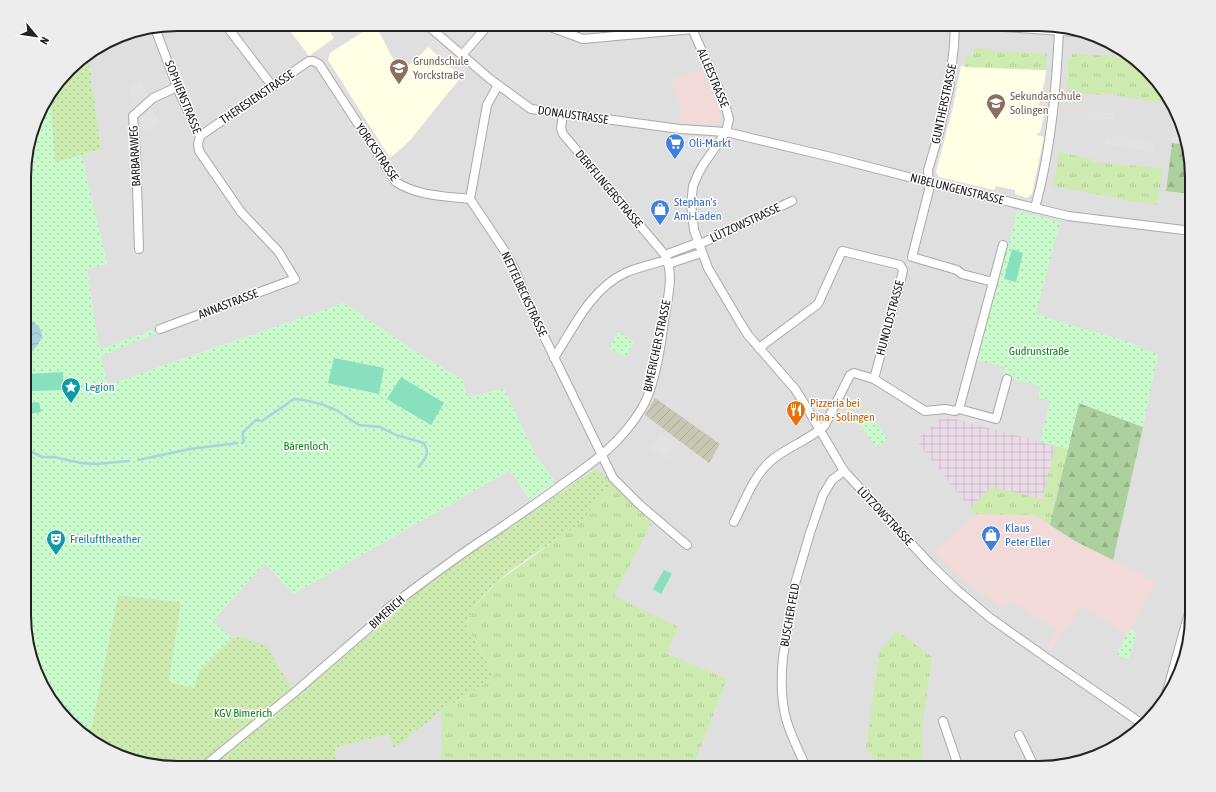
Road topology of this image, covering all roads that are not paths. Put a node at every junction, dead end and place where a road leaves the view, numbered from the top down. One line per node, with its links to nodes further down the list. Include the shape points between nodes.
1 (230, 31): 14 (street)
2 (434, 31): 10 (street, DONAUSTRASSE)
3 (482, 31): 10 (street)
4 (561, 31): 5 (street, via 583,39)
5 (656, 31)
6 (694, 31): 16 (street, ALLEESTRASSE, via 726,108 729,119)
7 (955, 31): 18 (street, GUNTHERSTRASSE, via 949,89 928,170)
8 (157, 32): 13 (street, SOPHIENSTRASSE)
9 (1059, 32): 21 (street, via 1051,135)
10 (462, 55): 12 (street, DONAUSTRASSE)
11 (313, 61): 14 (street, THERESIENSTRASSE, via 309,61); 19 (street, YORCKSTRASSE, via 319,64 396,182 405,188 432,195)
12 (498, 85): 15 (street, DONAUSTRASSE, via 530,109); 19 (street, via 487,105)
13 (177, 87): 17 (street, SOPHIENSTRASSE); 25 (street, BARBARAWEG, via 153,98 133,116)
14 (273, 87): 17 (street, THERESIENSTRASSE)
15 (563, 114): 16 (street, DONAUSTRASSE, via 680,129); 26 (street, DERFFLINGERSTRASSE, via 563,134)
16 (726, 132): 18 (street, NIBELUNGENSTRASSE); 24 (street, LÜTZOWSTRASSE, via 703,165 693,186 692,218)
17 (200, 136): 27 (street, SOPHIENSTRASSE, via 199,152 241,212 278,251)
18 (928, 182): 21 (street, NIBELUNGENSTRASSE); 28 (street, via 929,190 912,257)
19 (470, 199): 31 (street, NETTELBECKSTRASSE, via 514,268)
20 (792, 202): 24 (street, LÜTZOWSTRASSE)
21 (1035, 208): 22 (street, NIBELUNGENSTRASSE, via 1068,216)
22 (1185, 230)
23 (1003, 245): 28 (street)
24 (699, 247): 26 (street); 30 (street, LÜTZOWSTRASSE, via 730,307)
25 (139, 249)
26 (667, 260): 31 (street, via 626,273 606,286 586,307); 36 (street, BIMERICHER STRASSE, via 669,285 663,330 648,395 614,445)
27 (295, 279): 29 (street, ANNASTRASSE)
28 (993, 282): 34 (street)
29 (160, 329)
30 (759, 348): 32 (street, HUNOLDSTRASSE, via 818,304 842,251 900,265 902,275); 35 (street, LÜTZOWSTRASSE, via 795,389)
31 (554, 358): 36 (street, NETTELBECKSTRASSE)
32 (874, 379): 34 (street, via 925,411 945,409 955,412); 35 (street, via 854,373 850,375)
33 (1007, 379): 34 (street, via 996,419)
34 (959, 409)
35 (820, 430): 37 (street, LÜTZOWSTRASSE); 38 (street, via 789,448 762,470)
36 (602, 456): 39 (street, via 613,478); 45 (street, BIMERICH, via 448,563 387,609 384,615 295,692)
37 (844, 471): 43 (street, LÜTZOWSTRASSE, via 956,589 1015,636); 46 (street, BUSCHER FELD, via 832,480 823,495 810,533 795,584 783,657 784,710)
38 (734, 522)
39 (687, 545)
40 (1185, 628): 41 (street)
41 (1170, 679)
42 (943, 721): 47 (street)
43 (1139, 721)
44 (1019, 735): 48 (street)
45 (211, 761)
46 (803, 761)
47 (957, 761)
48 (1032, 761)

